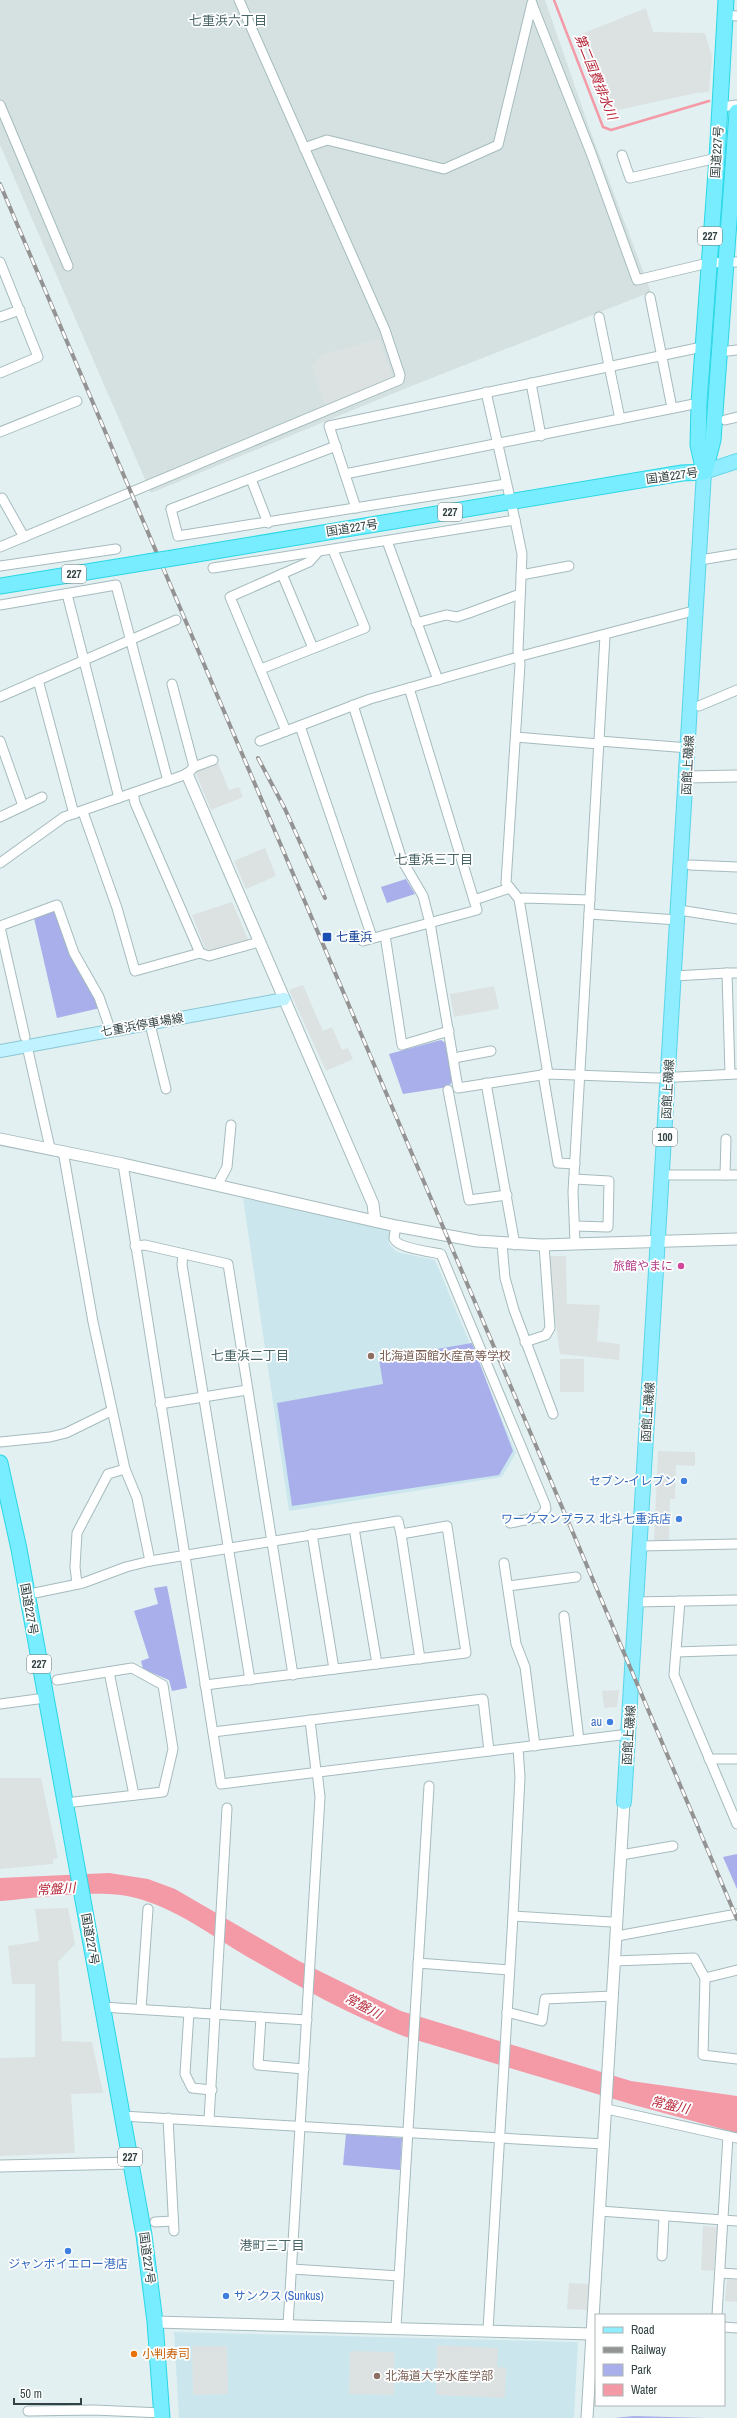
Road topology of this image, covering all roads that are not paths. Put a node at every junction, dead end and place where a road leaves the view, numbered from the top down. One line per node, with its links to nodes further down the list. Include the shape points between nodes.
1 (239, 0): 9 (street)
2 (726, 0): 4 (highway, 国道227号 / 227)
3 (531, 2): 9 (street, via 498,145 444,169 327,140); 14 (street, via 591,153 637,280)
4 (731, 15): 7 (highway, 国道227号 / 227)
5 (0, 105): 15 (street)
6 (737, 105): 7 (street)
7 (720, 107): 11 (highway, 国道227号 / 227)
8 (737, 112): 13 (highway, 国道227号 / 227)
9 (304, 148): 49 (street, via 385,330 400,380)
10 (622, 154): 11 (street, via 630,178)
11 (717, 158): 14 (highway, 国道227号 / 227)
12 (0, 262): 17 (street)
13 (731, 262): 14 (street); 22 (highway, 国道227号 / 227)
14 (708, 263): 20 (highway, 国道227号 / 227)
15 (68, 266)
16 (650, 297): 23 (street)
17 (20, 310): 18 (street); 25 (street, via 38,357)
18 (0, 317)
19 (599, 317): 24 (street)
20 (702, 347): 23 (street); 29 (highway, 国道227号 / 227)
21 (737, 350): 22 (street)
22 (719, 352): 40 (highway, 国道227号 / 227, via 713,440)
23 (662, 355): 24 (street); 30 (street)
24 (609, 366): 26 (street); 32 (street)
25 (0, 373)
26 (531, 383): 27 (street); 35 (street)
27 (486, 392): 36 (street); 37 (street, via 329,426)
28 (77, 401): 34 (street)
29 (699, 403): 30 (street); 40 (highway, 国道227号 / 227, via 698,445)
30 (672, 408): 32 (street)
31 (737, 417): 33 (street)
32 (620, 419): 35 (street)
33 (725, 420)
34 (0, 432)
35 (542, 436): 36 (street)
36 (497, 445): 41 (street); 43 (street)
37 (336, 446): 41 (street); 42 (street)
38 (737, 461): 40 (main road)
39 (737, 470): 40 (main road)
40 (704, 472): 45 (highway, 国道227号 / 227, via 682,473); 56 (main road, 函館上磯線 / 100)
41 (345, 474): 46 (street)
42 (251, 479): 48 (street); 48 (street, via 171,509 178,536)
43 (506, 484): 45 (street); 46 (street)
44 (2, 498): 49 (street)
45 (511, 502): 47 (street); 62 (highway, 国道227号 / 227, bridge)
46 (356, 508): 48 (street)
47 (515, 520): 50 (street); 61 (street, via 522,554)
48 (268, 523)
49 (24, 537): 51 (street)
50 (387, 541): 53 (street); 68 (street)
51 (0, 547)
52 (116, 548): 57 (street)
53 (333, 550): 54 (street); 71 (street, via 365,628)
54 (317, 552): 59 (street); 60 (street, via 309,562)
55 (737, 554): 56 (street)
56 (700, 560): 66 (main road, 函館上磯線 / 100)
57 (0, 566)
58 (569, 566): 61 (street)
59 (213, 568)
60 (282, 574): 71 (street); 74 (street, via 230,597)
61 (521, 575): 64 (street)
62 (0, 586)
63 (67, 594): 65 (street); 70 (street, via 116,585); 73 (street)
64 (520, 594): 68 (street, via 469,614 457,617 446,615); 72 (street)
65 (0, 605)
66 (697, 610): 69 (street); 89 (main road, 函館上磯線 / 100)
67 (176, 620): 70 (street)
68 (416, 623): 76 (street)
69 (605, 636): 72 (street); 88 (street)
70 (131, 639): 73 (street); 94 (street)
71 (313, 648): 74 (street)
72 (519, 657): 76 (street); 85 (street)
73 (84, 660): 75 (street); 97 (street)
74 (261, 669): 84 (street)
75 (38, 680): 80 (street); 99 (street)
76 (438, 680): 78 (street)
77 (172, 684): 91 (street)
78 (409, 688): 81 (street); 106 (street)
79 (737, 690): 82 (street)
80 (0, 697)
81 (353, 705): 83 (street); 111 (street, via 402,860 423,896)
82 (699, 706)
83 (300, 726): 84 (street); 114 (street)
84 (286, 731): 87 (street)
85 (516, 737): 88 (street); 104 (street, via 506,883)
86 (0, 741): 98 (street)
87 (260, 741)
88 (599, 743): 89 (street); 107 (street)
89 (689, 748): 93 (main road, 函館上磯線 / 100)
90 (213, 760): 91 (street)
91 (191, 770): 94 (street); 116 (street)
92 (737, 776): 93 (street)
93 (687, 777): 109 (main road, 函館上磯線 / 100)
94 (168, 781): 95 (street)
95 (133, 793): 97 (street); 117 (street, via 135,804)
96 (42, 797): 98 (street)
97 (119, 798): 99 (street)
98 (23, 806): 100 (street)
99 (78, 813): 101 (street, via 58,820); 117 (street, via 110,889 135,972)
100 (0, 817)
101 (0, 863)
102 (690, 865): 103 (street)
103 (737, 867)
104 (510, 888): 105 (street); 106 (street)
105 (519, 899): 107 (street); 129 (street)
106 (474, 900): 111 (street, via 477,910)
107 (590, 900): 108 (street)
108 (590, 914): 109 (street); 130 (street)
109 (679, 915): 110 (street); 120 (main road, 函館上磯線 / 100)
110 (737, 919)
111 (430, 923): 113 (street); 124 (street)
112 (0, 928): 122 (street, via 57,906 74,953 99,997); 125 (street)
113 (385, 935): 114 (street); 124 (street, via 402,1045)
114 (372, 937): 115 (street)
115 (363, 940)
116 (259, 942): 117 (street, via 209,956); 121 (street)
117 (200, 953)
118 (727, 973): 119 (street); 120 (street); 131 (street)
119 (737, 973)
120 (674, 976): 132 (main road, 函館上磯線 / 100)
121 (284, 999): 123 (main road, 七重浜停車場線); 149 (street, via 374,1204)
122 (108, 1023)
123 (150, 1024): 125 (main road, 七重浜停車場線); 134 (street)
124 (449, 1031): 128 (street)
125 (26, 1042): 126 (main road, 七重浜停車場線); 139 (street)
126 (0, 1051)
127 (491, 1051): 128 (street)
128 (454, 1058): 133 (street, via 458,1088)
129 (546, 1074): 130 (street); 133 (street); 142 (street, via 558,1163)
130 (580, 1074): 132 (street, via 657,1078); 142 (street)
131 (734, 1074): 132 (street)
132 (668, 1076): 143 (main road, 函館上磯線 / 100)
133 (486, 1083): 148 (street)
134 (166, 1089)
135 (448, 1090): 148 (street, via 468,1200)
136 (231, 1125): 147 (street, via 227,1167)
137 (0, 1139): 139 (street)
138 (726, 1139): 144 (street)
139 (50, 1148): 140 (street)
140 (63, 1151): 141 (street); 164 (street)
141 (123, 1164): 149 (street); 158 (street)
142 (575, 1164): 146 (street)
143 (663, 1175): 144 (street); 153 (main road, 函館上磯線 / 100)
144 (725, 1175): 145 (street)
145 (737, 1175)
146 (574, 1179): 151 (street); 151 (street, via 609,1181 608,1227)
147 (220, 1180)
148 (507, 1195): 156 (street)
149 (375, 1221): 150 (street)
150 (396, 1226): 155 (street); 170 (street, via 394,1238 402,1246 441,1254 545,1504 546,1509 540,1517)
151 (575, 1226): 154 (street)
152 (737, 1239): 153 (street)
153 (659, 1241): 154 (street); 176 (main road, 函館上磯線 / 100)
154 (576, 1243): 157 (street)
155 (502, 1244): 156 (street); 160 (street, via 505,1278)
156 (515, 1245): 157 (street)
157 (544, 1245): 160 (street, via 550,1328 546,1335)
158 (135, 1246): 159 (street, via 145,1245); 163 (street)
159 (184, 1254): 161 (street, via 228,1264); 162 (street, via 182,1265)
160 (526, 1342): 165 (street)
161 (247, 1390): 162 (street); 174 (street)
162 (204, 1396): 163 (street); 177 (street)
163 (160, 1404): 178 (street)
164 (111, 1411): 166 (street, via 66,1433); 168 (street)
165 (553, 1414)
166 (0, 1442)
167 (0, 1463): 169 (highway, 国道227号 / 227)
168 (125, 1469): 179 (street, via 137,1498); 182 (street, via 108,1474 77,1534 74,1567)
169 (4, 1503): 184 (highway, 国道227号 / 227)
170 (510, 1523)
171 (354, 1528): 172 (street); 173 (street, via 398,1520); 192 (street)
172 (312, 1534): 174 (street); 193 (street)
173 (401, 1534): 191 (street); 191 (street, via 447,1526 466,1653)
174 (272, 1541): 177 (street); 195 (street)
175 (737, 1544): 176 (street)
176 (640, 1546): 187 (main road, 函館上磯線 / 100)
177 (228, 1548): 178 (street); 197 (street)
178 (184, 1555): 179 (street); 198 (street)
179 (150, 1561): 182 (street)
180 (504, 1563): 183 (street)
181 (576, 1577): 183 (street)
182 (77, 1584): 184 (street)
183 (508, 1586): 205 (street, via 516,1644 525,1667)
184 (25, 1595): 199 (highway, 国道227号 / 227)
185 (737, 1600): 186 (street)
186 (680, 1601): 187 (street); 190 (street)
187 (636, 1602): 203 (main road, 函館上磯線 / 100)
188 (564, 1616): 204 (street)
189 (737, 1650): 190 (street)
190 (676, 1652): 208 (street, via 674,1675)
191 (420, 1659): 192 (street)
192 (377, 1664): 193 (street)
193 (334, 1669): 195 (street)
194 (109, 1672): 196 (street); 212 (street); 212 (street, via 132,1668 163,1685 173,1749 163,1792)
195 (293, 1675): 197 (street)
196 (57, 1680)
197 (250, 1680): 198 (street)
198 (205, 1685): 202 (street)
199 (45, 1698): 200 (street); 214 (highway, 国道227号 / 227)
200 (0, 1704)
201 (310, 1720): 202 (street); 207 (street, via 483,1699); 210 (street)
202 (213, 1732): 210 (street, via 221,1784)
203 (629, 1734): 204 (street); 213 (main road, 函館上磯線 / 100)
204 (578, 1740): 205 (street)
205 (535, 1746): 206 (street)
206 (518, 1748): 207 (street); 221 (street, via 520,1777)
207 (489, 1751): 210 (street)
208 (709, 1759): 209 (street); 216 (street)
209 (737, 1759)
210 (316, 1771): 236 (street, via 320,1797)
211 (429, 1786): 225 (street)
212 (134, 1795): 214 (street)
213 (624, 1802): 218 (street)
214 (65, 1803): 230 (highway, 国道227号 / 227)
215 (227, 1808): 234 (street)
216 (737, 1824)
217 (674, 1846): 218 (street)
218 (622, 1855): 223 (street)
219 (148, 1909): 231 (street)
220 (737, 1914): 223 (street)
221 (513, 1916): 222 (street); 226 (street)
222 (611, 1922)
223 (617, 1936): 224 (street)
224 (615, 1961): 228 (street, via 694,1958); 229 (street)
225 (418, 1963): 226 (street); 245 (street)
226 (509, 1970): 233 (street)
227 (737, 1970): 228 (street)
228 (705, 1978): 237 (street, via 703,2056)
229 (613, 1996): 233 (street, via 545,1999 542,2021); 240 (street)
230 (102, 2007): 231 (street); 241 (highway, 国道227号 / 227)
231 (142, 2009): 232 (street)
232 (189, 2012): 234 (street); 239 (street, via 185,2074 192,2088)
233 (507, 2012): 247 (street)
234 (215, 2014): 235 (street); 239 (street)
235 (261, 2017): 236 (street); 238 (street, via 258,2066)
236 (307, 2020): 238 (street)
237 (737, 2059)
238 (304, 2069): 244 (street)
239 (212, 2090): 243 (street)
240 (607, 2105): 246 (street); 249 (street)
241 (122, 2116): 242 (street); 250 (highway, 国道227号 / 227)
242 (168, 2118): 243 (street); 254 (street)
243 (209, 2120): 244 (street)
244 (300, 2127): 245 (street); 260 (street)
245 (407, 2132): 247 (street); 263 (street)
246 (728, 2136): 248 (street); 255 (street)
247 (499, 2138): 249 (street); 271 (street)
248 (737, 2138)
249 (604, 2144): 252 (street)
250 (131, 2164): 251 (street); 266 (highway, 国道227号 / 227, via 144,2235)
251 (0, 2166)
252 (600, 2211): 253 (street); 265 (street)
253 (664, 2217): 255 (street); 259 (street)
254 (174, 2221): 257 (street); 258 (street)
255 (723, 2221): 256 (street); 261 (street)
256 (737, 2221)
257 (155, 2222)
258 (174, 2231)
259 (662, 2256)
260 (292, 2269): 263 (street); 267 (street)
261 (720, 2273): 262 (street); 264 (street)
262 (737, 2274)
263 (399, 2276): 268 (street)
264 (717, 2314)
265 (594, 2321): 272 (street)
266 (155, 2322): 267 (street); 274 (highway, 国道227号 / 227)
267 (288, 2325): 268 (street)
268 (396, 2327): 271 (street)
269 (725, 2327): 270 (street)
270 (737, 2328)
271 (488, 2330): 272 (street)
272 (592, 2334): 275 (street)
273 (28, 2411): 274 (street, via 94,2410)
274 (162, 2416)
275 (587, 2418)

